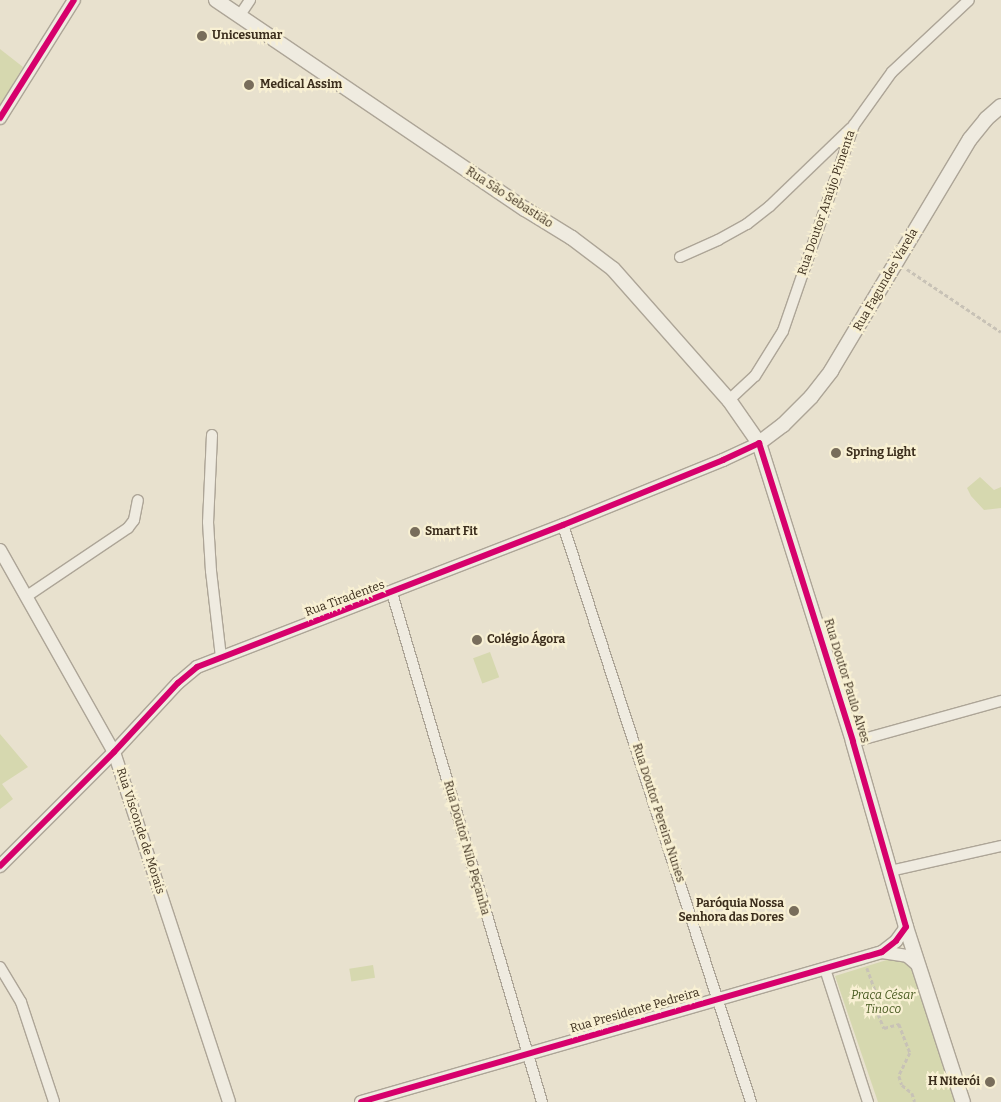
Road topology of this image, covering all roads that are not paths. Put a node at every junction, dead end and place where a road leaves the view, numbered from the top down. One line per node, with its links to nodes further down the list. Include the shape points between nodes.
1 (74, 0): 7 (street)
2 (216, 0): 5 (main road, Rua São Sebastião)
3 (250, 0): 5 (street)
4 (969, 0): 8 (street, Rua Doutor Araújo Pimenta, via 892,72)
5 (240, 15): 10 (main road, Rua São Sebastião, via 572,238 613,269)
6 (1001, 106): 12 (main road, Rua Fagundes Varela, via 970,139 831,371 811,397)
7 (0, 118)
8 (854, 125): 9 (street, via 755,218); 10 (street, Rua Doutor Araújo Pimenta, via 784,331 755,376)
9 (680, 257)
10 (729, 400): 12 (main road, Rua São Sebastião)
11 (212, 435): 18 (street, via 208,522)
12 (759, 443): 14 (street, Rua Tiradentes); 20 (main road, Rua Doutor Paulo Alves)
13 (138, 500): 17 (street, via 134,520 128,528)
14 (563, 525): 16 (street, Rua Tiradentes); 30 (street, Rua Doutor Pereira Nunes)
15 (0, 550): 17 (street, Rua Visconde de Morais)
16 (392, 593): 18 (street, Rua Tiradentes); 31 (street, Rua Doutor Nilo Peçanha)
17 (27, 596): 21 (street, Rua Visconde de Morais)
18 (221, 656): 21 (street, Rua Tiradentes, via 197,667 178,683)
19 (1001, 701): 20 (street)
20 (853, 742): 24 (main road, Rua Doutor Paulo Alves)
21 (114, 752): 23 (street, Rua Tiradentes); 33 (street, Rua Visconde de Morais)
22 (1001, 846): 24 (street)
23 (0, 866)
24 (890, 871): 25 (main road, Rua Doutor Paulo Alves)
25 (906, 927): 26 (street, Rua Presidente Pedreira); 27 (main road, Rua Doutor Paulo Alves)
26 (882, 952): 27 (street, Rua Presidente Pedreira, via 907,956); 29 (street, Rua Presidente Pedreira)
27 (920, 966): 38 (main road, Rua Doutor Paulo Alves)
28 (0, 968): 32 (street, via 21,1002)
29 (825, 968): 30 (street, Rua Presidente Pedreira); 37 (street)
30 (719, 999): 31 (street, Rua Presidente Pedreira); 36 (street, Rua Doutor Pereira Nunes)
31 (527, 1054): 34 (street, Rua Presidente Pedreira); 35 (street, Rua Doutor Nilo Peçanha)
32 (54, 1102)
33 (229, 1102)
34 (361, 1102)
35 (542, 1102)
36 (751, 1102)
37 (868, 1102)
38 (963, 1102)

